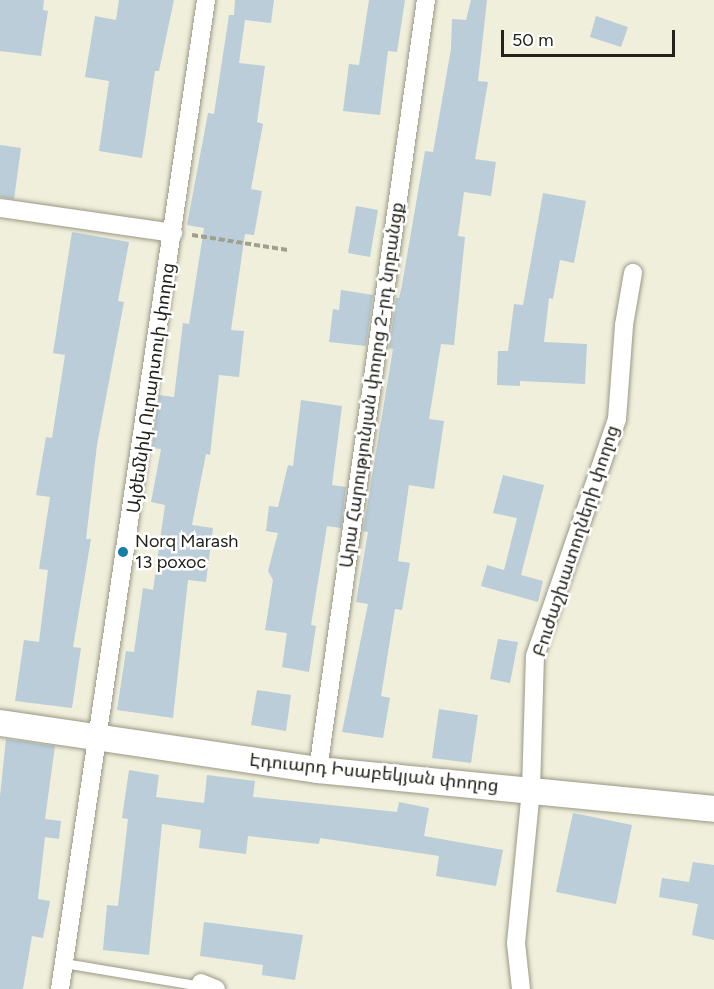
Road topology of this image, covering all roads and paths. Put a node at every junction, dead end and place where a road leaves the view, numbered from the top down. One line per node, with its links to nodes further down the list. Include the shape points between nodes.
1 (206, 0): 4 (street, Այծեմնիկ Ուրարտուի փողոց)
2 (426, 0): 9 (street, Արա Հարությունյան փողոց 2-րդ նրբանցք)
3 (0, 208): 4 (street)
4 (173, 233): 5 (path); 8 (street, Այծեմնիկ Ուրարտուի փողոց)
5 (288, 250)
6 (633, 273): 10 (street, Բուժաշխատողների փողոց, via 624,325 617,419 535,657)
7 (0, 723): 8 (main road, Էդուարդ Իսաբեկյան փողոց)
8 (99, 736): 9 (main road, Էդուարդ Իսաբեկյան փողոց); 12 (street, Այծեմնիկ Ուրարտուի փողոց)
9 (318, 770): 10 (main road, Էդուարդ Իսաբեկյան փողոց)
10 (531, 790): 11 (main road, Էդուարդ Իսաբեկյան փողոց); 15 (street, Բուժաշխատողների փողոց, via 516,943)
11 (714, 809)
12 (64, 963): 13 (lane); 14 (street, Այծեմնիկ Ուրարտուի փողոց)
13 (206, 987)
14 (60, 989)
15 (521, 989)

